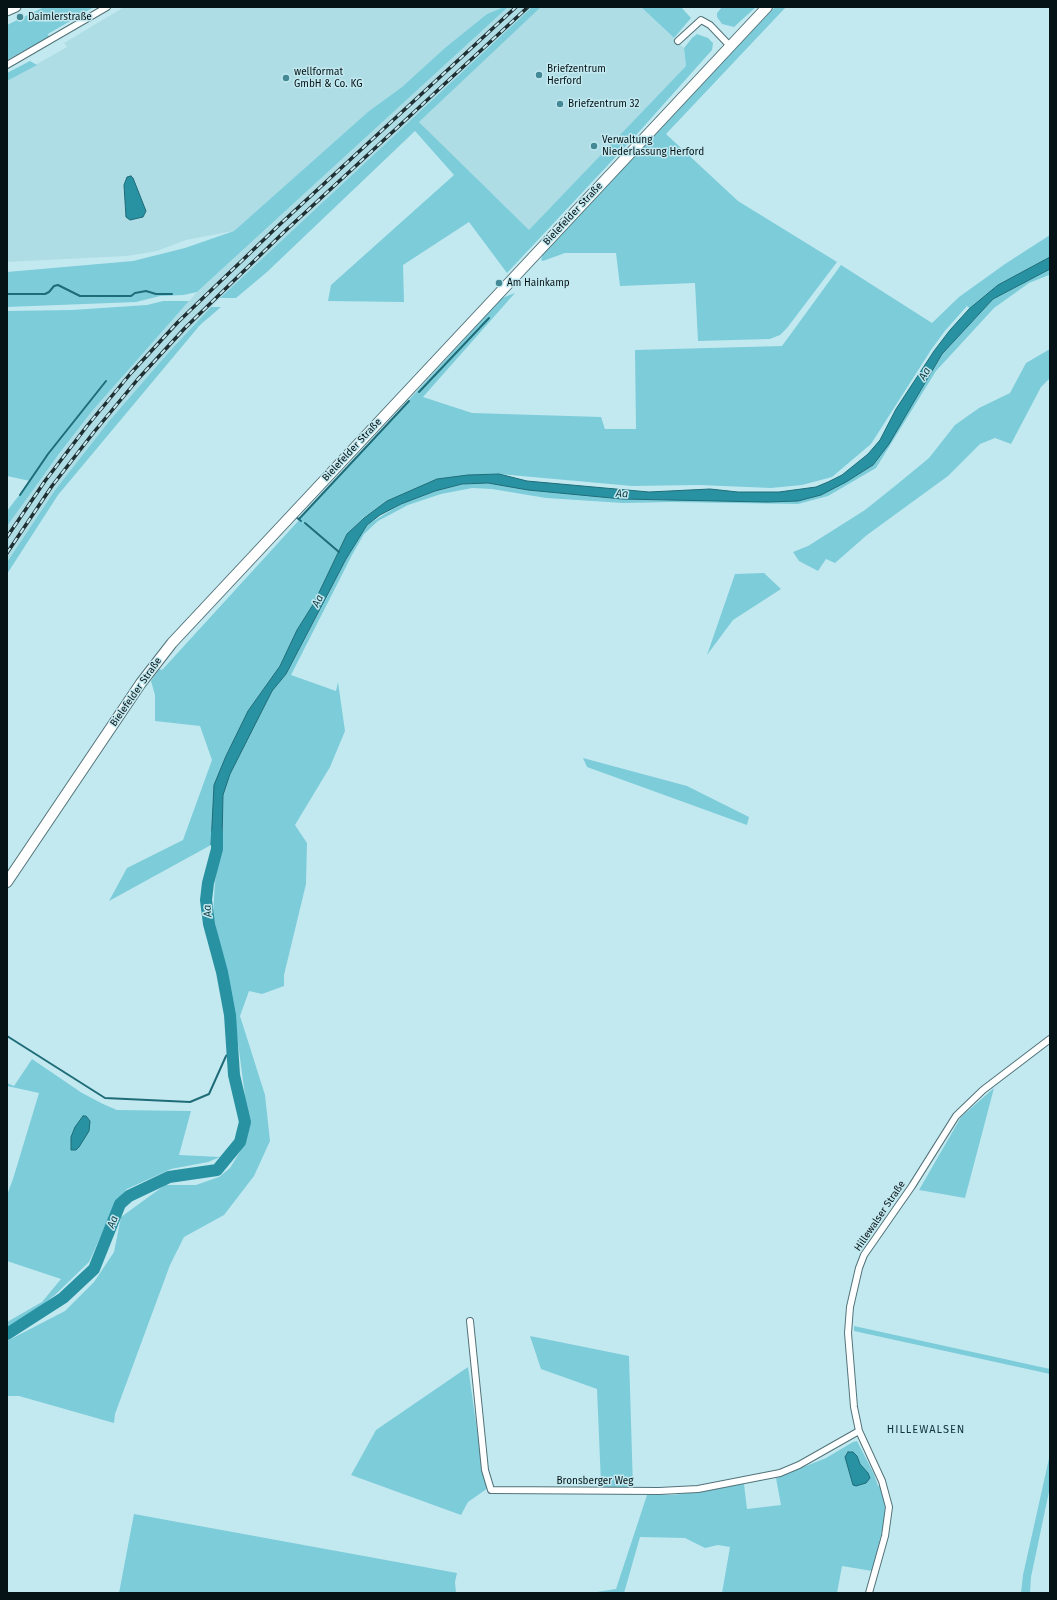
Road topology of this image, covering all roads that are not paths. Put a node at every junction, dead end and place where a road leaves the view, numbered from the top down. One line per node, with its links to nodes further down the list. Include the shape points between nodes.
1 (16, 7): 4 (main road)
2 (106, 7): 7 (street)
3 (767, 7): 6 (main road, Bielefelder Straße)
4 (7, 11)
5 (678, 41): 6 (street, via 701,20 710,25)
6 (730, 46): 8 (main road, Bielefelder Straße, via 172,643 141,682)
7 (7, 65)
8 (7, 882)
9 (1050, 1039): 11 (street, Hillewalser Straße, via 983,1090 956,1116 864,1255 854,1282 848,1333 851,1384)
10 (470, 1321): 11 (street, Bronsberger Weg, via 484,1470 491,1490 698,1489 780,1473)
11 (859, 1431): 12 (street, Hillewalser Straße, via 882,1480 889,1507 885,1536)
12 (869, 1593)

